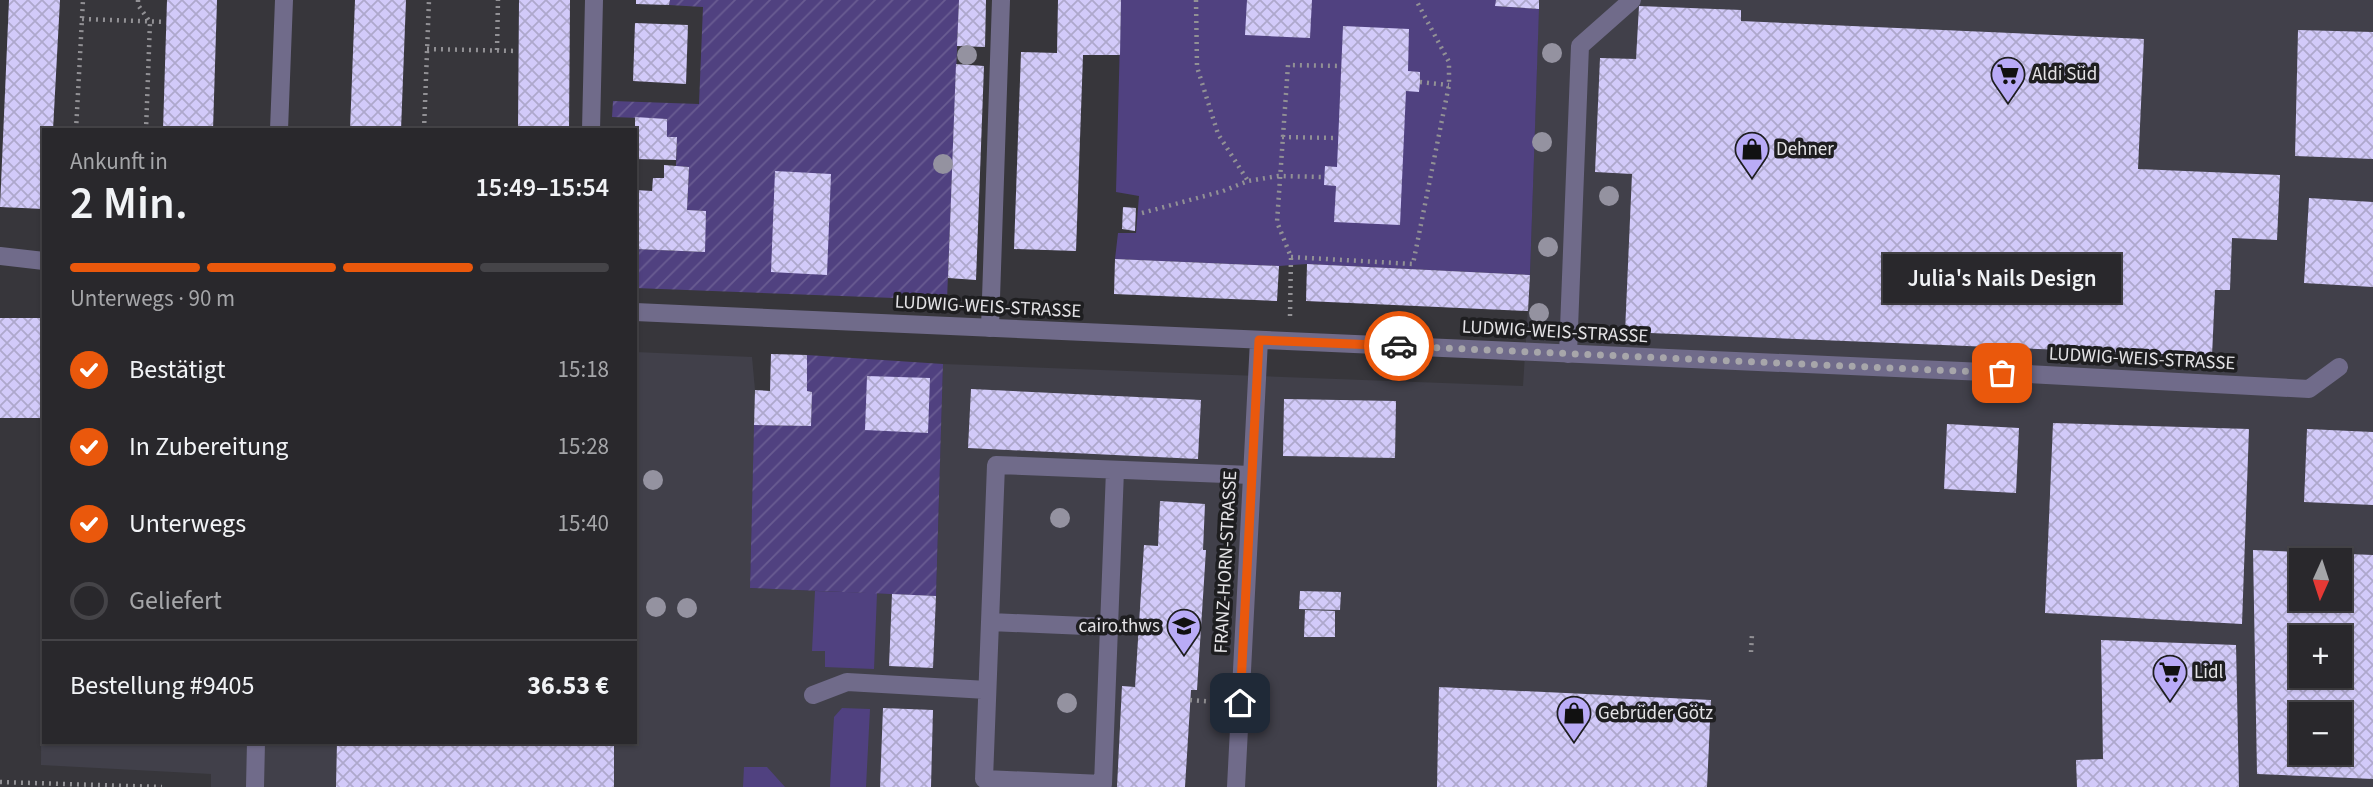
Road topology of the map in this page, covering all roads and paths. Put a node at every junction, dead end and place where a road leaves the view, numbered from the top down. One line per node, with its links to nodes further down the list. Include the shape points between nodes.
1 (83, 0): 11 (path)
2 (138, 0): 12 (path)
3 (284, 0): 22 (street)
4 (429, 0): 14 (path)
5 (498, 0): 15 (path)
6 (594, 0): 24 (street)
7 (1001, 0): 35 (street)
8 (1196, 0): 29 (path, via 1197,67 1218,134)
9 (1416, 0): 19 (path, via 1449,62)
10 (1632, 0): 38 (street, via 1580,46)
11 (82, 19): 12 (path); 20 (path)
12 (150, 22): 13 (path); 21 (path)
13 (166, 22)
14 (427, 49): 15 (path); 23 (path)
15 (498, 50): 16 (path)
16 (519, 51)
17 (1342, 66): 25 (path, via 1288,65)
18 (1420, 82): 19 (path)
19 (1449, 85): 32 (path, via 1413,264)
20 (76, 128)
21 (146, 128)
22 (279, 128)
23 (424, 128)
24 (591, 128)
25 (1282, 137): 26 (path); 27 (path)
26 (1338, 138)
27 (1278, 176): 28 (path); 29 (path); 32 (path, via 1277,222)
28 (1324, 177)
29 (1248, 181): 30 (path)
30 (1142, 213)
31 (0, 256): 33 (street)
32 (1291, 257): 37 (path)
33 (42, 261)
34 (637, 312): 35 (street, LUDWIG-WEIS-STRASSE)
35 (990, 328): 36 (street, LUDWIG-WEIS-STRASSE)
36 (1259, 340): 37 (street, LUDWIG-WEIS-STRASSE); 41 (street, FRANZ-HORN-STRASSE)
37 (1290, 342): 38 (street, LUDWIG-WEIS-STRASSE)
38 (1568, 354): 39 (street, LUDWIG-WEIS-STRASSE, via 2309,389)
39 (2339, 367)
40 (1115, 470): 41 (street); 42 (street, via 996,465); 43 (street)
41 (1251, 475): 53 (street, FRANZ-HORN-STRASSE)
42 (990, 622): 43 (street); 46 (street)
43 (1109, 627): 50 (street, via 1103,784)
44 (1752, 634): 45 (path)
45 (1751, 652)
46 (987, 690): 47 (street, via 847,682); 50 (street, via 984,779)
47 (813, 695)
48 (256, 744): 52 (street)
49 (0, 782): 51 (path)
50 (1017, 784)
51 (162, 787)
52 (255, 787)
53 (1236, 787)

